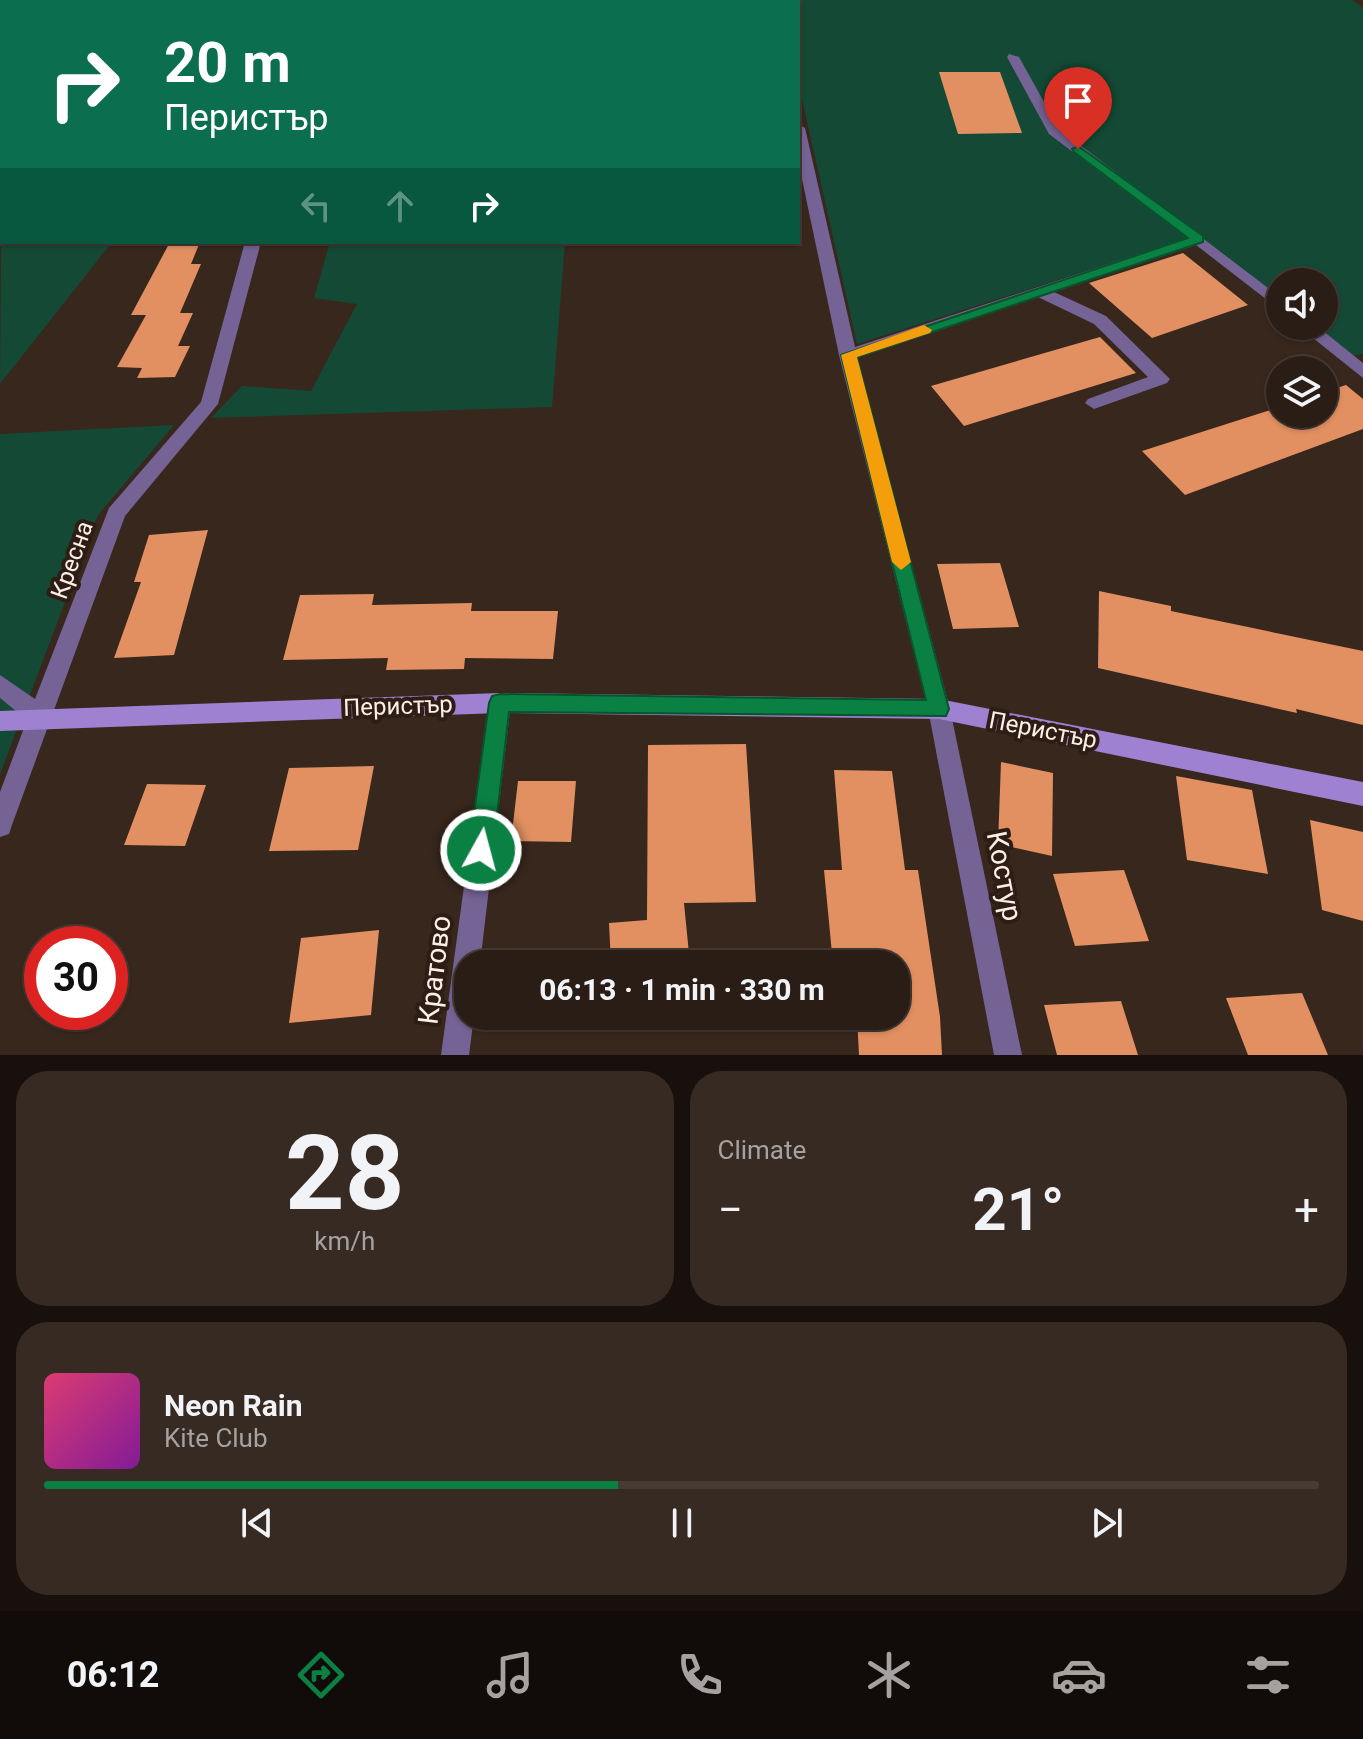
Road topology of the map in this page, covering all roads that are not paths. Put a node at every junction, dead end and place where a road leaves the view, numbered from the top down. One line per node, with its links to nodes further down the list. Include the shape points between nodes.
1 (1013, 57): 3 (street, via 1054,131)
2 (800, 137): 8 (street, Костур)
3 (1198, 239): 5 (street); 6 (street)
4 (252, 244): 14 (street, Кресна, via 209,404 116,513)
5 (1040, 292): 8 (street); 10 (street, via 1100,320 1161,379)
6 (1266, 294)
7 (1323, 340): 9 (street)
8 (848, 355): 13 (street, Костур)
9 (1363, 372)
10 (1094, 403)
11 (0, 685): 14 (street)
12 (500, 703): 13 (street, Перистър); 14 (street, Перистър); 18 (street, Кратово)
13 (939, 709): 16 (street, Перистър); 19 (street, Костур)
14 (42, 718): 15 (street, Перистър); 17 (street, Кресна)
15 (0, 721)
16 (1363, 794)
17 (0, 825)
18 (455, 1055)
19 (1008, 1055)

